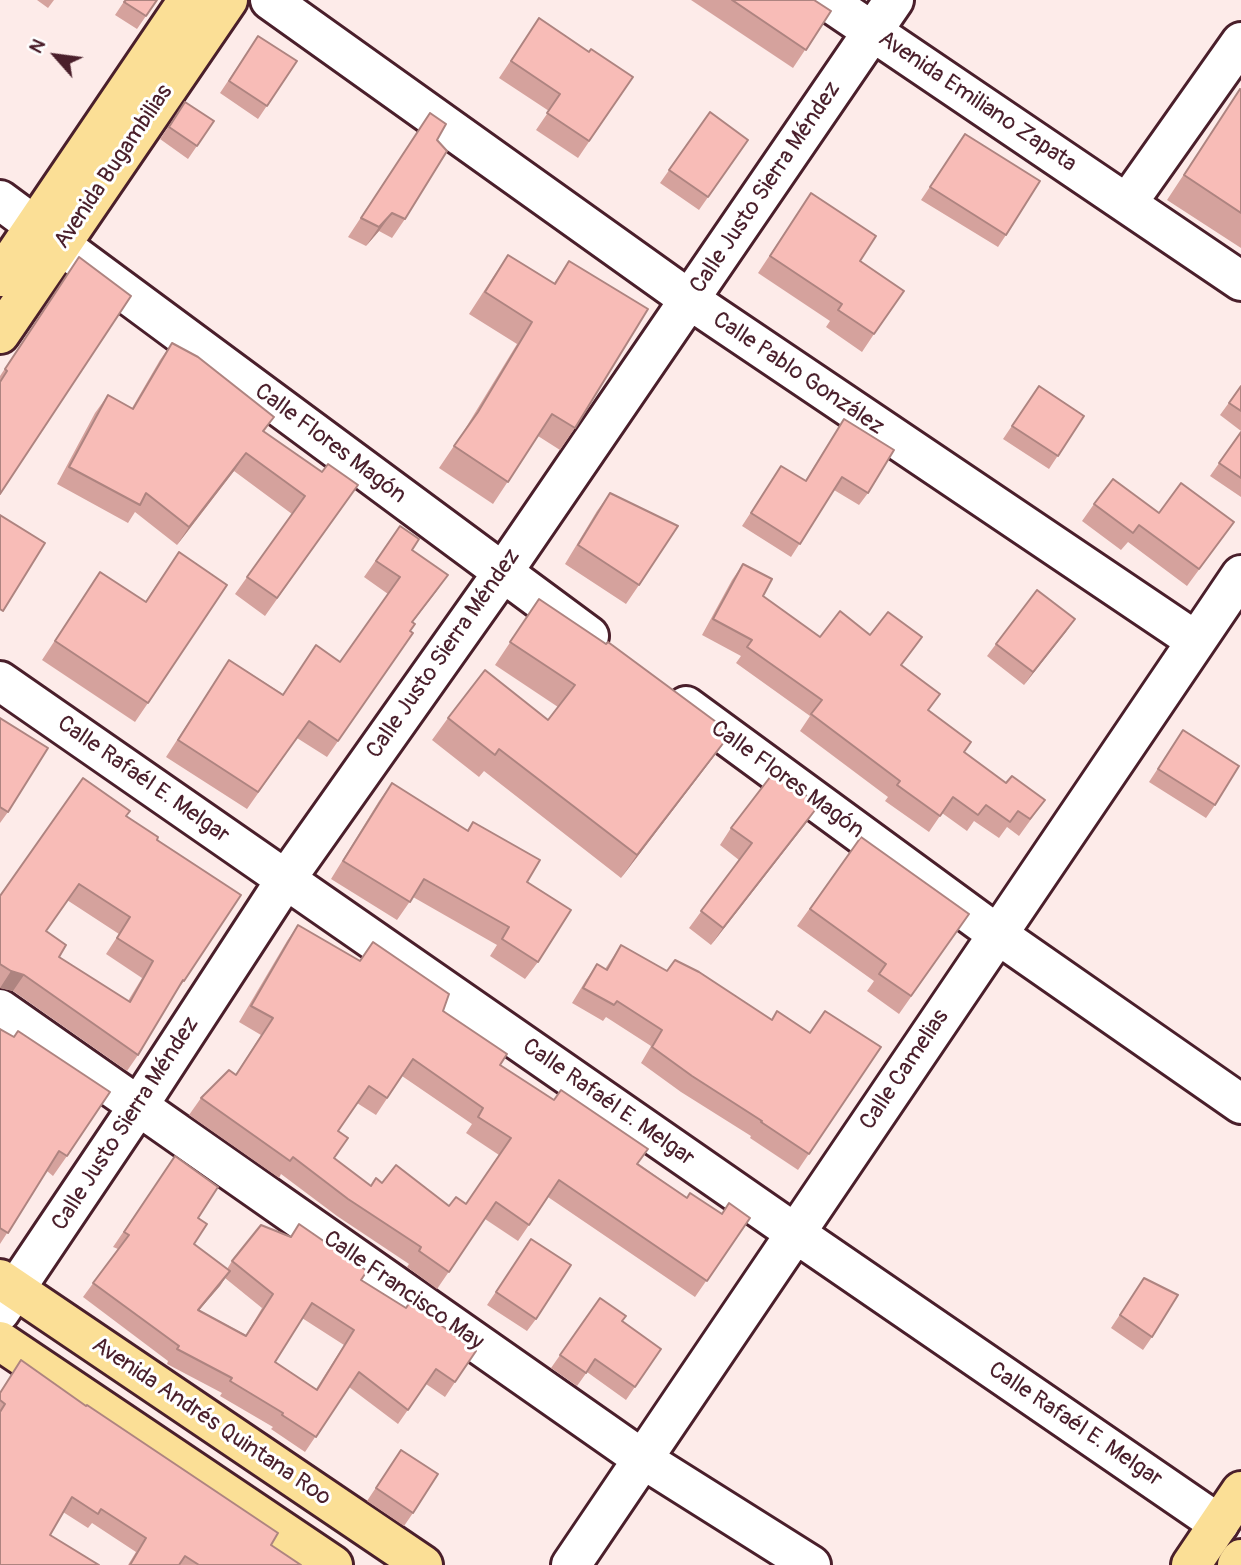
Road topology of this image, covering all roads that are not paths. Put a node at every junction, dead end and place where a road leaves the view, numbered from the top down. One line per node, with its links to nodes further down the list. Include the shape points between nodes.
1 (188, 0): 10 (main road, Avenida Bugambilias)
2 (228, 0): 10 (main road, Avenida Bugambilias)
3 (270, 0): 13 (street, Calle Pablo González)
4 (826, 0): 6 (street, Avenida Emiliano Zapata)
5 (894, 0): 6 (street, Calle Justo Sierra Méndez)
6 (872, 32): 9 (street, Avenida Emiliano Zapata); 13 (street, Calle Justo Sierra Méndez)
7 (1241, 42): 9 (street)
8 (0, 200): 10 (street, Calle Flores Magón)
9 (1128, 202): 12 (street, Avenida Emiliano Zapata)
10 (49, 234): 11 (main road, Avenida Bugambilias); 14 (main road, Avenida Bugambilias); 15 (street, Calle Flores Magón)
11 (0, 277)
12 (1241, 281)
13 (690, 300): 15 (street, Calle Justo Sierra Méndez); 17 (street, Calle Pablo González)
14 (0, 334)
15 (503, 572): 18 (street, Calle Flores Magón); 21 (street, Calle Justo Sierra Méndez)
16 (1241, 575): 17 (street, Calle Camelias)
17 (1196, 641): 22 (street, Calle Camelias)
18 (615, 654)
19 (0, 681): 21 (street, Calle Rafaél E. Melgar)
20 (660, 687): 22 (street, Calle Flores Magón)
21 (286, 879): 25 (street, Calle Justo Sierra Méndez); 26 (street, Calle Rafaél E. Melgar)
22 (997, 934): 24 (street, Calle Flores Magón); 26 (street, Calle Camelias)
23 (0, 1009): 25 (street, Calle Francisco May)
24 (1241, 1104)
25 (139, 1105): 27 (street, Calle Justo Sierra Méndez); 29 (street, Calle Francisco May)
26 (794, 1233): 29 (street, Calle Camelias); 31 (street, Calle Rafaél E. Melgar)
27 (6, 1294): 34 (main road, Avenida Andrés Quintana Roo)
28 (0, 1340): 33 (main road)
29 (641, 1458): 35 (street, Calle Camelias); 36 (street, Calle Francisco May)
30 (1241, 1491): 31 (main road)
31 (1219, 1524): 37 (main road)
32 (1241, 1559): 38 (main road)
33 (333, 1565)
34 (423, 1565)
35 (571, 1565)
36 (811, 1565)
37 (1191, 1565)
38 (1237, 1565)

